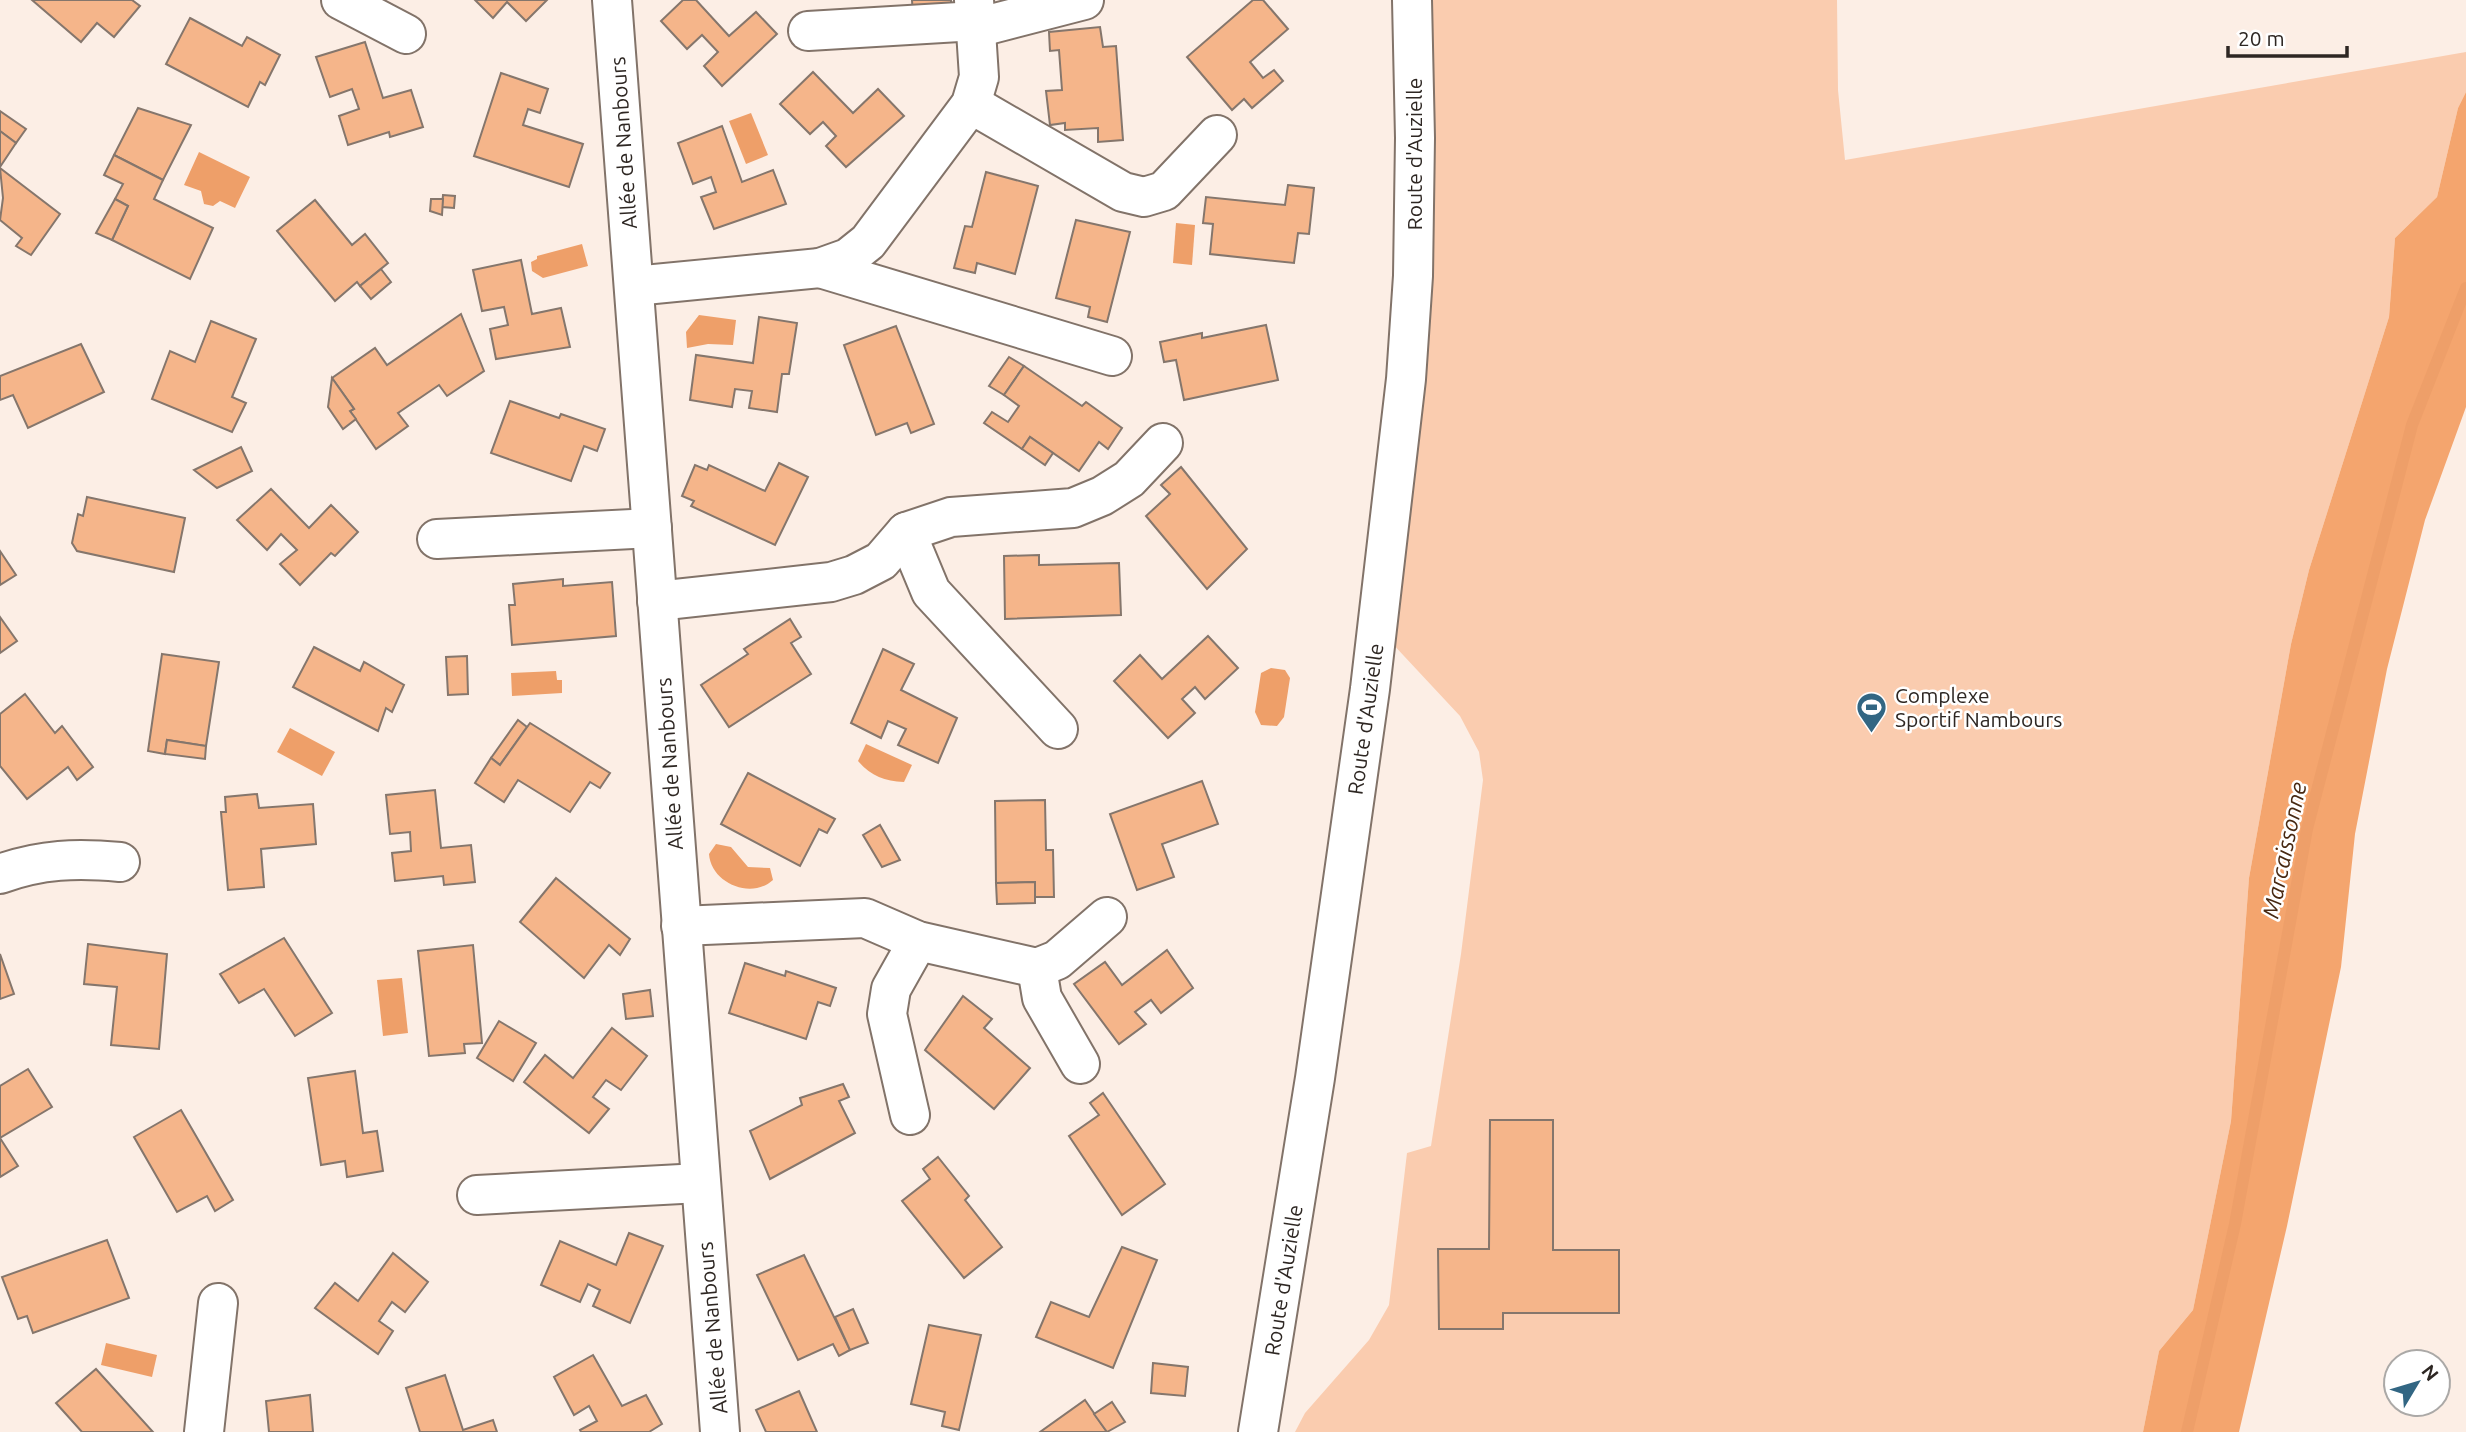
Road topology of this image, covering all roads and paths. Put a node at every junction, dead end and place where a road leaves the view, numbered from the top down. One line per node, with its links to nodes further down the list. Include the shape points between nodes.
1 (341, 0): 7 (street)
2 (612, 0): 11 (street, Allée de Nanbours)
3 (1084, 0): 5 (street)
4 (1412, 0): 32 (street, Route d'Auzielle, via 1413,262 1404,393 1368,702 1315,1078)
5 (975, 17): 6 (street); 8 (street, via 979,77)
6 (808, 31)
7 (406, 34)
8 (971, 104): 9 (street, via 1123,192 1144,197 1164,191); 10 (street, via 868,242 848,258)
9 (1217, 135)
10 (820, 268): 11 (street); 12 (street)
11 (634, 286): 14 (street, Allée de Nanbours)
12 (1112, 356)
13 (1163, 443): 15 (street, via 1129,479 1073,508 951,517)
14 (652, 528): 16 (street); 17 (street, Allée de Nanbours)
15 (906, 533): 17 (street, via 881,561 831,582); 18 (street, via 931,592)
16 (437, 539)
17 (657, 601): 22 (street, Allée de Nanbours)
18 (1058, 729)
19 (120, 862): 20 (street, via 76,858 32,863)
20 (0, 874)
21 (1107, 917): 24 (street, via 1057,960)
22 (681, 926): 23 (street, via 866,918); 27 (street, Allée de Nanbours)
23 (918, 941): 24 (street); 26 (street, via 891,989 887,1014)
24 (1037, 968): 25 (street, via 1042,998)
25 (1080, 1064)
26 (910, 1115)
27 (700, 1183): 28 (street); 31 (street, Allée de Nanbours)
28 (477, 1195)
29 (218, 1303): 30 (street)
30 (204, 1432)
31 (720, 1432)
32 (1258, 1432)

